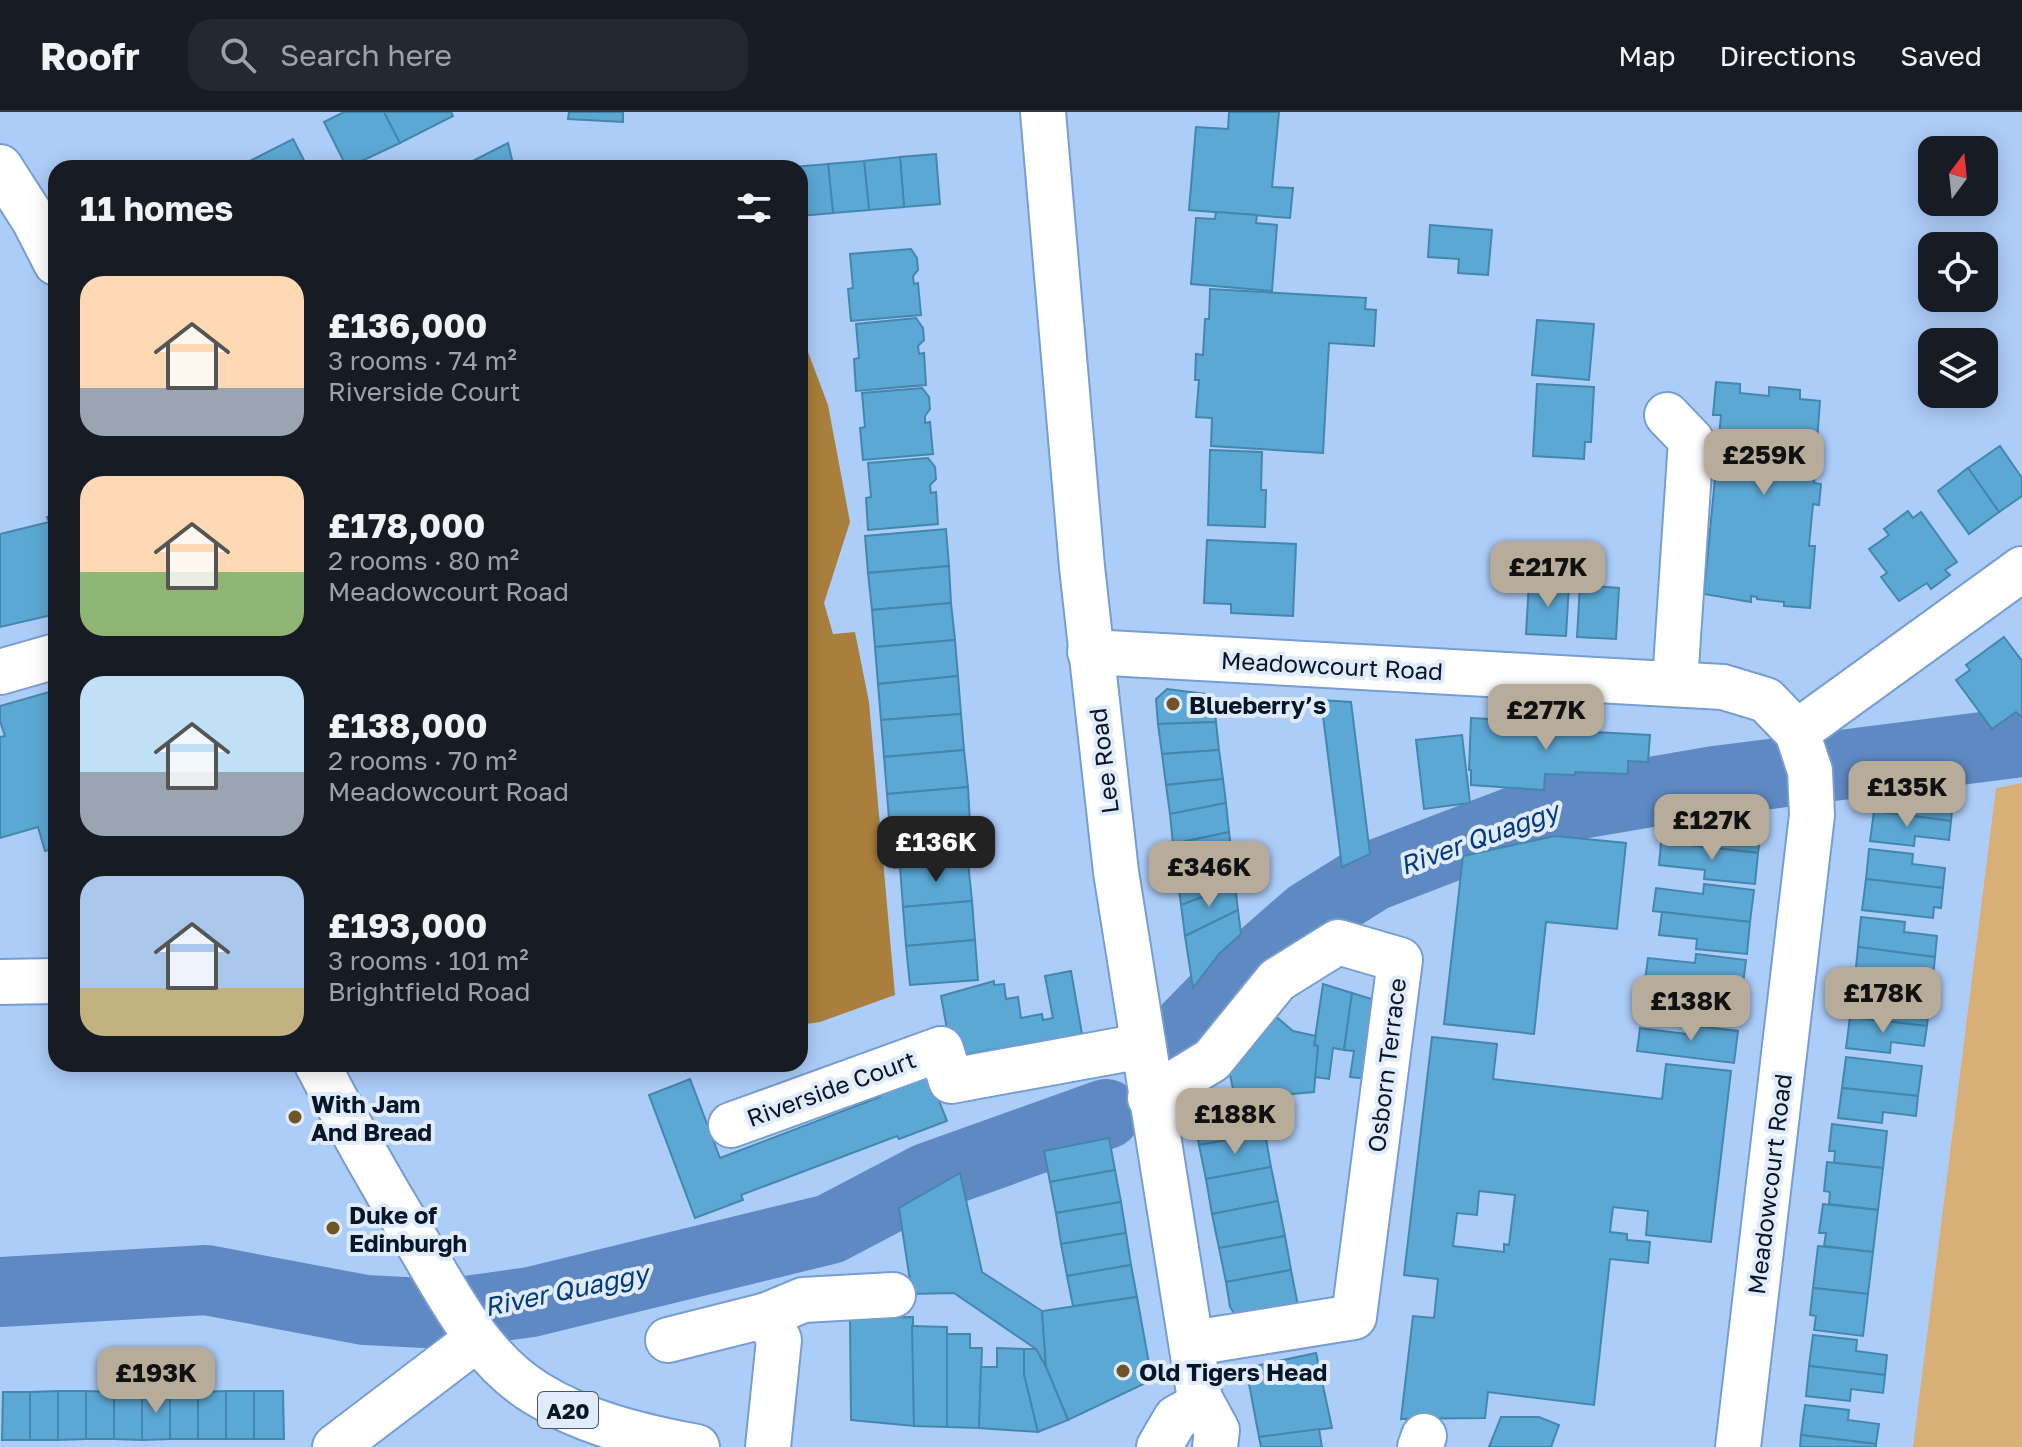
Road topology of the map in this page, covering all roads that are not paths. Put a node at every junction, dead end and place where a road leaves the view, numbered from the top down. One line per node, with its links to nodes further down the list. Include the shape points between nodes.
1 (1043, 112): 6 (main road, Lee Road)
2 (0, 167): 3 (main road)
3 (48, 247)
4 (1667, 415): 9 (main road, via 1691,440)
5 (2022, 569): 10 (main road)
6 (1090, 652): 9 (main road, Meadowcourt Road); 13 (main road, Lee Road)
7 (48, 658): 8 (main road)
8 (0, 672)
9 (1675, 683): 10 (main road, Meadowcourt Road, via 1723,687 1766,700)
10 (1797, 732): 28 (main road, Meadowcourt Road, via 1810,771 1812,815)
11 (48, 981): 12 (main road)
12 (0, 982)
13 (1141, 1034): 15 (main road, Lee Road); 16 (main road, Riverside Court, via 951,1081 941,1049)
14 (321, 1072): 19 (main road, A20)
15 (1150, 1098): 21 (main road, Lee Road); 21 (main road, Osborn Terrace, via 1212,1060 1277,980 1338,942 1400,960 1354,1317)
16 (731, 1125)
17 (893, 1295): 18 (main road, via 803,1300)
18 (767, 1315): 20 (main road); 25 (main road, via 779,1340)
19 (477, 1339): 23 (main road); 24 (main road, A20, via 501,1366 565,1409 604,1425)
20 (668, 1340)
21 (1193, 1343): 22 (main road, Lee Road)
22 (1201, 1404): 26 (main road, via 1176,1418); 27 (main road, Lee Road, via 1217,1430)
23 (335, 1447)
24 (697, 1447)
25 (768, 1447)
26 (1159, 1447)
27 (1215, 1447)
28 (1738, 1447)

